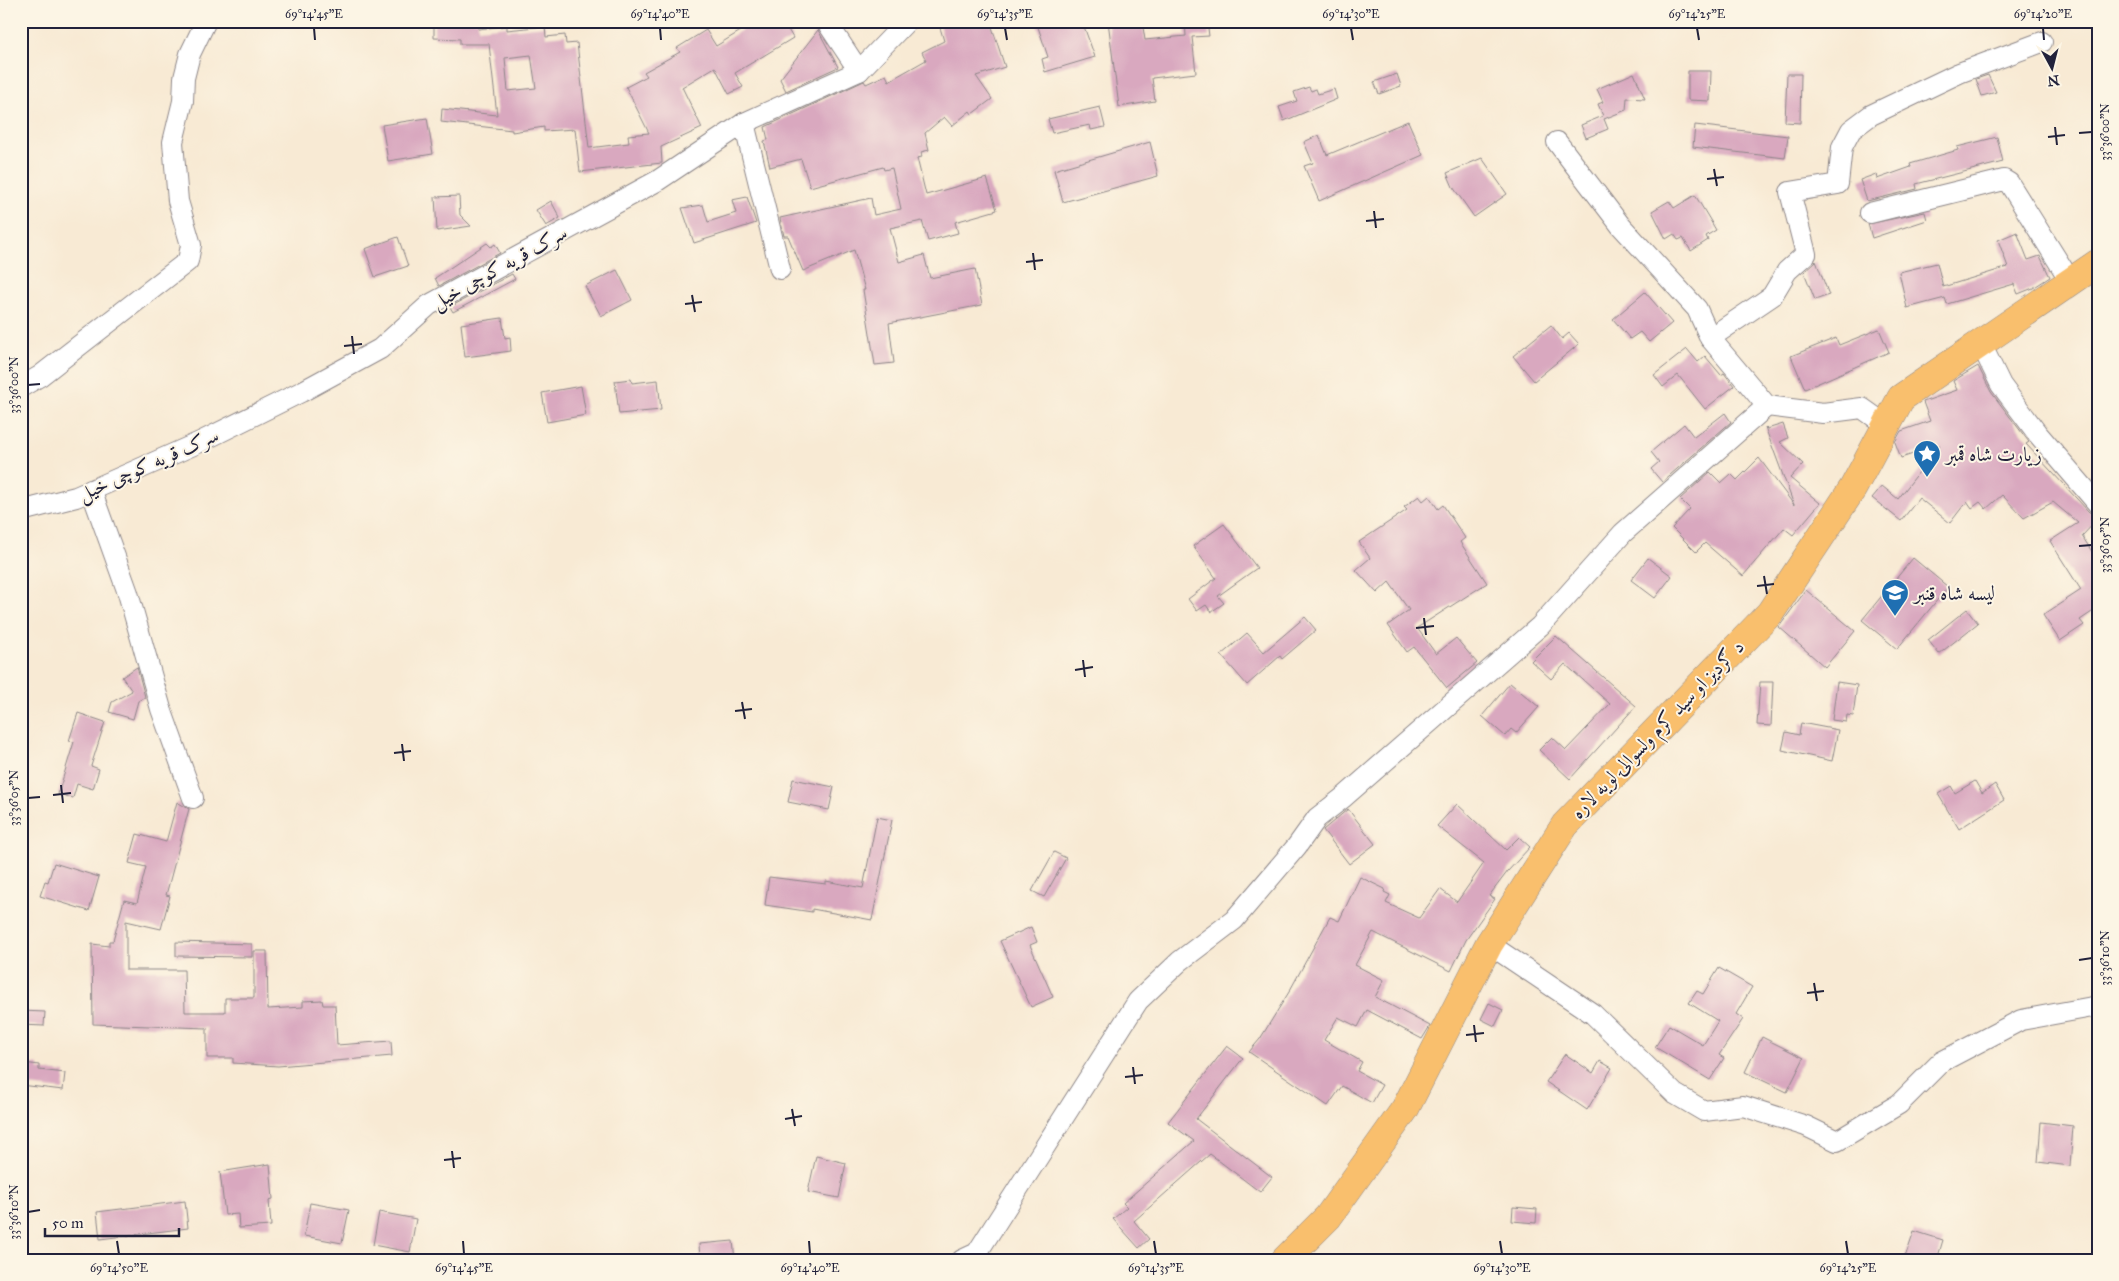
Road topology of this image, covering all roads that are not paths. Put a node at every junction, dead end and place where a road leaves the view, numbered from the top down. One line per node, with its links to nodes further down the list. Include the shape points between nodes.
1 (206, 21): 14 (street, via 190,54 173,142 178,202 191,245 188,261 40,376)
2 (826, 21): 5 (street)
3 (907, 21): 5 (street, سرک قریه کوچی خیل)
4 (2042, 42): 12 (street, via 1959,73 1871,115 1851,130 1842,147 1838,184 1790,192 1806,254 1787,271 1772,296)
5 (859, 71): 6 (street, سرک قریه کوچی خیل)
6 (744, 123): 10 (street); 17 (street, سرک قریه کوچی خیل, via 657,181 429,304 380,350 200,442)
7 (1557, 142): 12 (street, via 1621,226 1697,310)
8 (1870, 213): 11 (street, via 2004,180 2009,183)
9 (2098, 263): 11 (highway, د ګردیز او سید کرم ولسوالۍ لویه لاره)
10 (780, 270)
11 (2071, 282): 13 (highway, د ګردیز او سید کرم ولسوالۍ لویه لاره)
12 (1710, 338): 15 (street)
13 (1980, 342): 16 (highway, د ګردیز او سید کرم ولسوالۍ لویه لاره, via 1901,398); 18 (street, via 2001,385)
14 (21, 387)
15 (1767, 406): 16 (street, via 1824,413 1862,408); 23 (street, via 1623,533 1540,626 1317,818 1234,920 1180,961 1138,1001 977,1253)
16 (1886, 425): 21 (highway, د ګردیز او سید کرم ولسوالۍ لویه لاره, via 1853,488 1770,613 1565,825)
17 (91, 490): 19 (street, سرک قریه کوچی خیل); 20 (street, via 128,593 161,709)
18 (2098, 504)
19 (21, 511)
20 (193, 798)
21 (1489, 944): 22 (street, via 1593,1014 1675,1094 1704,1111 1743,1106 1806,1126 1837,1141 1899,1104 1940,1062 2021,1020); 24 (highway, د ګردیز او سید کرم ولسوالۍ لویه لاره, via 1405,1109 1328,1217)
22 (2098, 1006)
23 (962, 1260)
24 (1285, 1260)

